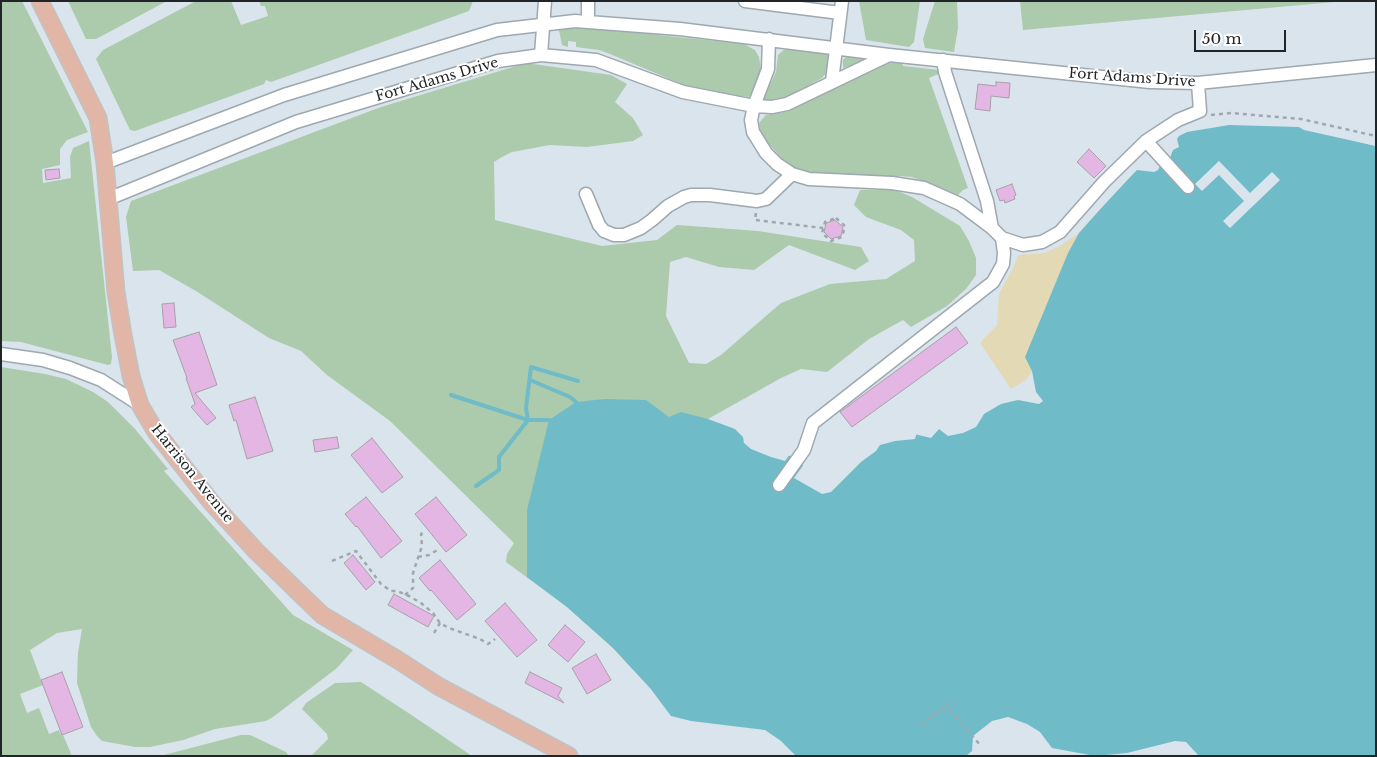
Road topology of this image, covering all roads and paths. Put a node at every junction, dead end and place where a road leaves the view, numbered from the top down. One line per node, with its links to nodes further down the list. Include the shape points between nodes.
1 (40, 1): 20 (main road, Harrison Avenue, via 98,118)
2 (545, 1): 7 (street)
3 (588, 1): 6 (street)
4 (745, 1): 5 (street)
5 (841, 7): 9 (street)
6 (588, 22): 7 (street, Fort Adams Drive); 8 (street, Fort Adams Drive)
7 (544, 25): 10 (street); 20 (street, Fort Adams Drive, via 497,30 284,96)
8 (770, 39): 9 (street, Fort Adams Drive); 16 (street, via 768,69)
9 (836, 48): 11 (street, Fort Adams Drive); 14 (street)
10 (541, 55): 16 (street, Fort Adams Drive, via 596,60 683,92); 24 (street, Fort Adams Drive, via 498,60 296,122)
11 (889, 55): 12 (street, Fort Adams Drive); 14 (street, Fort Adams Drive)
12 (943, 60): 15 (street, Fort Adams Drive, via 1150,82); 27 (street, via 987,201)
13 (1376, 65): 15 (street, Fort Adams Drive)
14 (832, 81): 16 (street, Fort Adams Drive, via 788,104)
15 (1198, 83): 17 (street)
16 (754, 106): 21 (street, via 753,132 766,153)
17 (1200, 111): 18 (path, via 1210,116 1231,113 1301,119); 19 (street, via 1178,120)
18 (1376, 136)
19 (1146, 141): 22 (street); 28 (street, via 1060,232 1042,242 1023,245)
20 (105, 163): 24 (main road, Harrison Avenue)
21 (792, 174): 25 (street, via 773,194); 27 (street, via 819,180 892,182 924,188 960,204)
22 (1188, 187)
23 (586, 194): 25 (street, via 600,225 614,235 624,235 641,228 678,199 691,195)
24 (108, 199): 30 (main road, Harrison Avenue, via 122,335)
25 (758, 201): 26 (path, via 755,220)
26 (823, 228): 26 (path, via 822,233 831,241 842,237 844,226 836,218 825,222)
27 (992, 228): 28 (street)
28 (1002, 238): 31 (street, via 1003,264 993,282 813,423 804,450)
29 (1, 354): 30 (street, via 70,368 101,380)
30 (140, 405): 44 (main road, Harrison Avenue, via 156,432 212,503 273,570 322,615 438,686)
31 (780, 486)
32 (424, 532): 34 (path)
33 (439, 549): 34 (path)
34 (418, 557): 36 (path, via 413,573 414,588)
35 (332, 561): 36 (path, via 356,551 381,584)
36 (405, 595): 37 (path, via 433,613)
37 (440, 623): 38 (path); 39 (path, via 488,644)
38 (434, 633)
39 (495, 639)
40 (951, 702): 41 (path)
41 (942, 709): 42 (path); 43 (path, via 952,711)
42 (922, 725)
43 (981, 746)
44 (570, 756)

